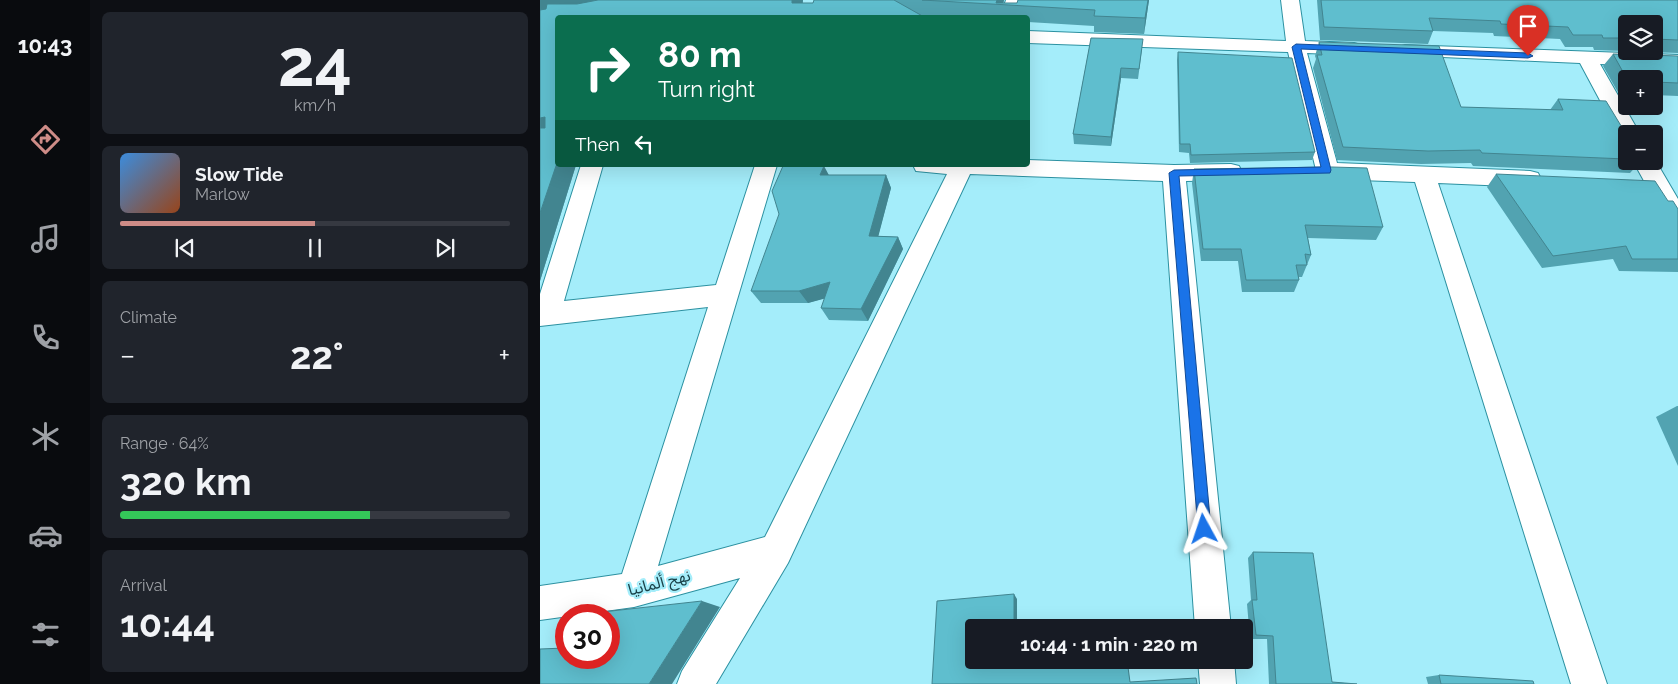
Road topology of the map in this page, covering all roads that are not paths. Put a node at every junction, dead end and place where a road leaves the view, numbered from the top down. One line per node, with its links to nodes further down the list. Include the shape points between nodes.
1 (1015, 0): 3 (street)
2 (1290, 0): 5 (street)
3 (1010, 15)
4 (1030, 37): 5 (street)
5 (1296, 47): 6 (street); 16 (street, via 1317,171)
6 (1587, 58): 7 (street); 8 (street)
7 (1678, 61)
8 (1624, 125)
9 (591, 167): 22 (street)
10 (765, 167): 21 (street)
11 (963, 167): 23 (street)
12 (993, 167): 15 (street)
13 (1649, 170): 19 (street)
14 (1250, 172): 15 (street)
15 (1174, 173): 26 (street)
16 (1424, 174): 17 (street); 30 (street)
17 (1550, 180)
18 (1628, 183): 19 (street)
19 (1657, 184): 20 (street)
20 (1678, 220)
21 (725, 295): 22 (street); 24 (street)
22 (543, 314)
23 (776, 551): 24 (street, نهج ألمانيا); 28 (street)
24 (634, 590): 25 (street, نهج ألمانيا)
25 (540, 603)
26 (1212, 619)
27 (1217, 669): 29 (street)
28 (694, 684)
29 (1218, 684)
30 (1589, 684)

